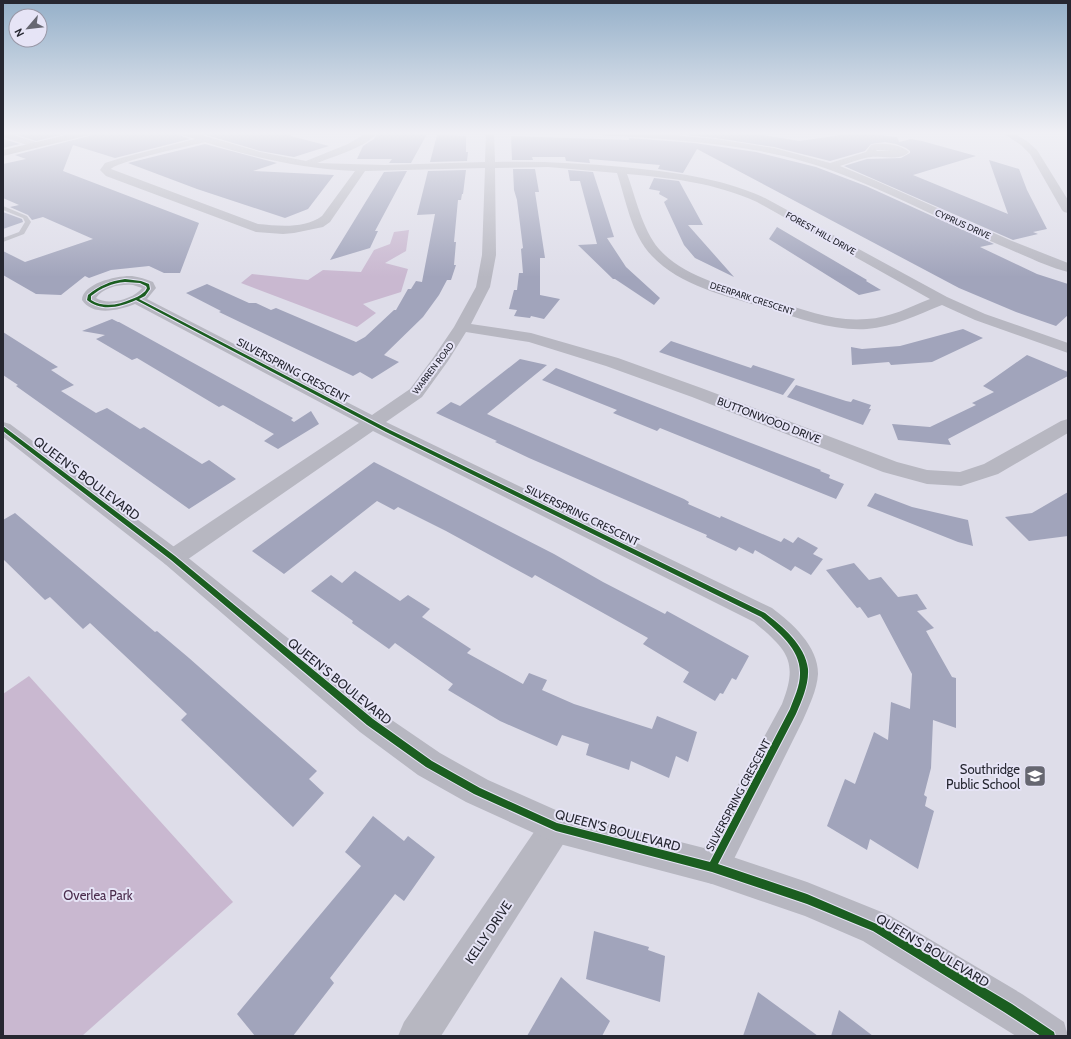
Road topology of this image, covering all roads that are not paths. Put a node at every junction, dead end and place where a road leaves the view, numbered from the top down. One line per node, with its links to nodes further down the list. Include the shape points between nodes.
1 (128, 180): 11 (street, via 256,228)
2 (353, 180): 10 (street, via 326,219)
3 (490, 180): 20 (street, WARREN ROAD, via 489,255 483,287)
4 (625, 180): 19 (street, DEERPARK CRESCENT, via 645,238 656,253 675,268 714,288 822,320 848,324 883,321)
5 (709, 180): 19 (street, FOREST HILL DRIVE, via 744,191)
6 (867, 180): 16 (street, CYPRUS DRIVE)
7 (1051, 180): 9 (street)
8 (3, 208): 13 (lane, via 25,217 28,222 22,233)
9 (1068, 210)
10 (319, 224): 11 (street); 12 (street, via 326,228 326,233)
11 (283, 230): 14 (street, via 282,239)
12 (318, 237)
13 (3, 240)
14 (290, 242)
15 (1067, 252): 16 (street)
16 (1042, 259): 17 (street, CYPRUS DRIVE)
17 (1068, 268)
18 (136, 299): 22 (street, SILVERSPRING CRESCENT)
19 (942, 300): 21 (street, FOREST HILL DRIVE, via 980,317)
20 (462, 327): 22 (street, WARREN ROAD, via 416,393); 23 (street, BUTTONWOOD DRIVE, via 531,338 612,362 890,467 927,477 961,479 991,469)
21 (1068, 348)
22 (374, 422): 25 (street, WARREN ROAD); 27 (street, SILVERSPRING CRESCENT, via 763,615 786,634 797,651 804,669 801,689 793,711)
23 (1068, 425)
24 (3, 429): 25 (street, QUEEN'S BOULEVARD)
25 (174, 558): 26 (street, QUEEN'S BOULEVARD, via 370,722 429,764 477,791)
26 (556, 827): 27 (street, QUEEN'S BOULEVARD); 28 (street, KELLY DRIVE)
27 (712, 867): 29 (street, QUEEN'S BOULEVARD, via 807,898 876,928)
28 (418, 1036)
29 (1050, 1036)

